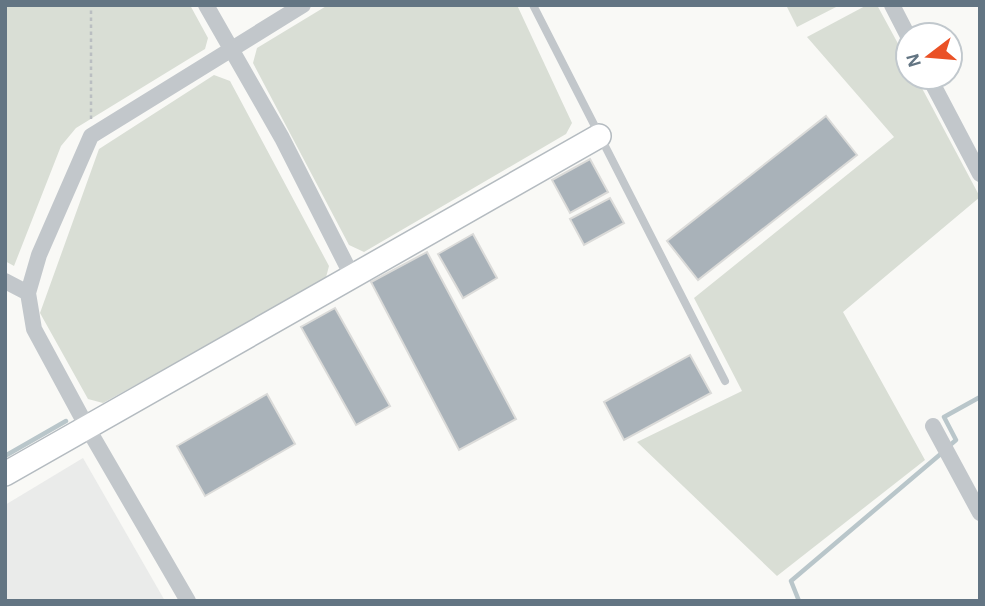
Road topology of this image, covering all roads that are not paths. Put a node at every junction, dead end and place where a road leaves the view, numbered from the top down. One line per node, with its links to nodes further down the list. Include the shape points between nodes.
1 (206, 5): 6 (street)
2 (303, 5): 6 (street)
3 (533, 5): 8 (lane)
4 (892, 5): 5 (street)
5 (900, 21)
6 (231, 49): 10 (street); 12 (street, via 91,136 39,256)
7 (936, 91): 9 (street)
8 (599, 136): 10 (street); 13 (lane)
9 (980, 174)
10 (352, 276): 15 (street)
11 (5, 281): 12 (street)
12 (28, 293): 15 (street, via 34,329)
13 (725, 381)
14 (933, 426): 17 (street)
15 (87, 427): 16 (street); 18 (street)
16 (5, 474)
17 (980, 513)
18 (188, 601)

